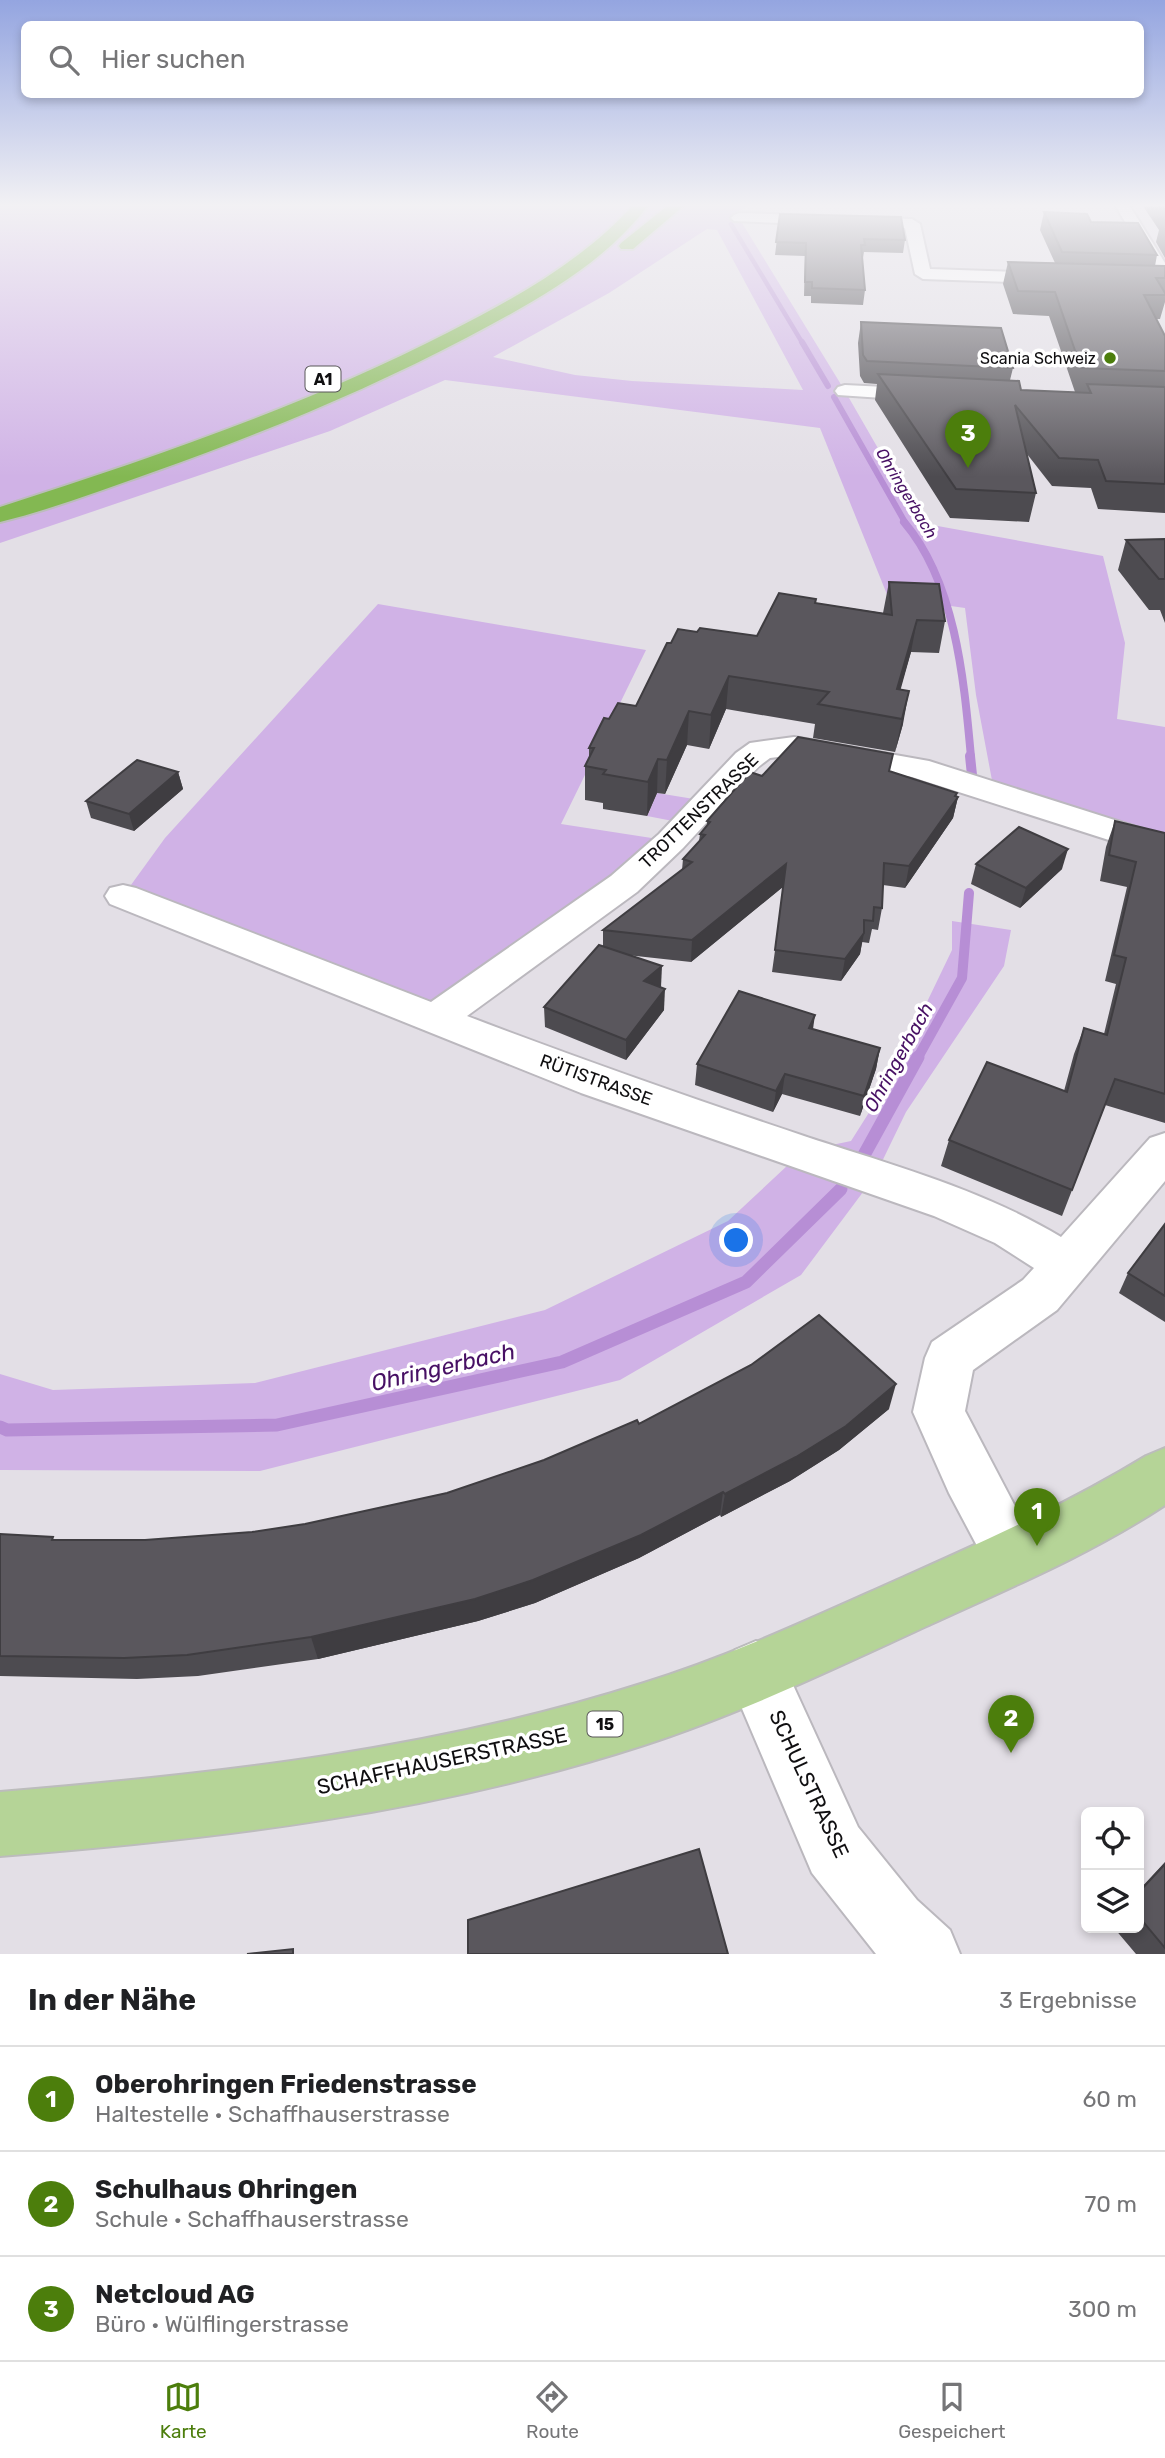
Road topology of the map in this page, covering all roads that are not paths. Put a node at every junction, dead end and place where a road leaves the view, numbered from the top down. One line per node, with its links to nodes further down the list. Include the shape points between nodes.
1 (495, 294): 7 (highway, A1, via 386,351 229,417)
2 (530, 294): 4 (highway, A1)
3 (551, 294): 4 (highway, via 514,315)
4 (443, 343): 8 (highway, A1, via 221,438)
5 (845, 391): 6 (street)
6 (943, 396)
7 (0, 496)
8 (0, 515)
9 (1165, 847): 11 (street, TROTTENSTRASSE, via 918,768 794,746 761,750 624,884)
10 (123, 896): 11 (street, RÜTISTRASSE)
11 (435, 1019): 13 (street, RÜTISTRASSE, via 596,1082 950,1203 1011,1230)
12 (1165, 1150): 13 (street)
13 (1068, 1265): 15 (street, via 1040,1295 950,1358 939,1412)
14 (1165, 1474): 15 (main road, SCHAFFHAUSERSTRASSE / 15, via 1101,1514)
15 (1013, 1556): 16 (main road, SCHAFFHAUSERSTRASSE / 15)
16 (756, 1671): 17 (main road, SCHAFFHAUSERSTRASSE / 15, via 643,1714 522,1748 386,1777 225,1803); 18 (street, SCHULSTRASSE, via 835,1850 893,1924)
17 (0, 1824)
18 (926, 1954)

